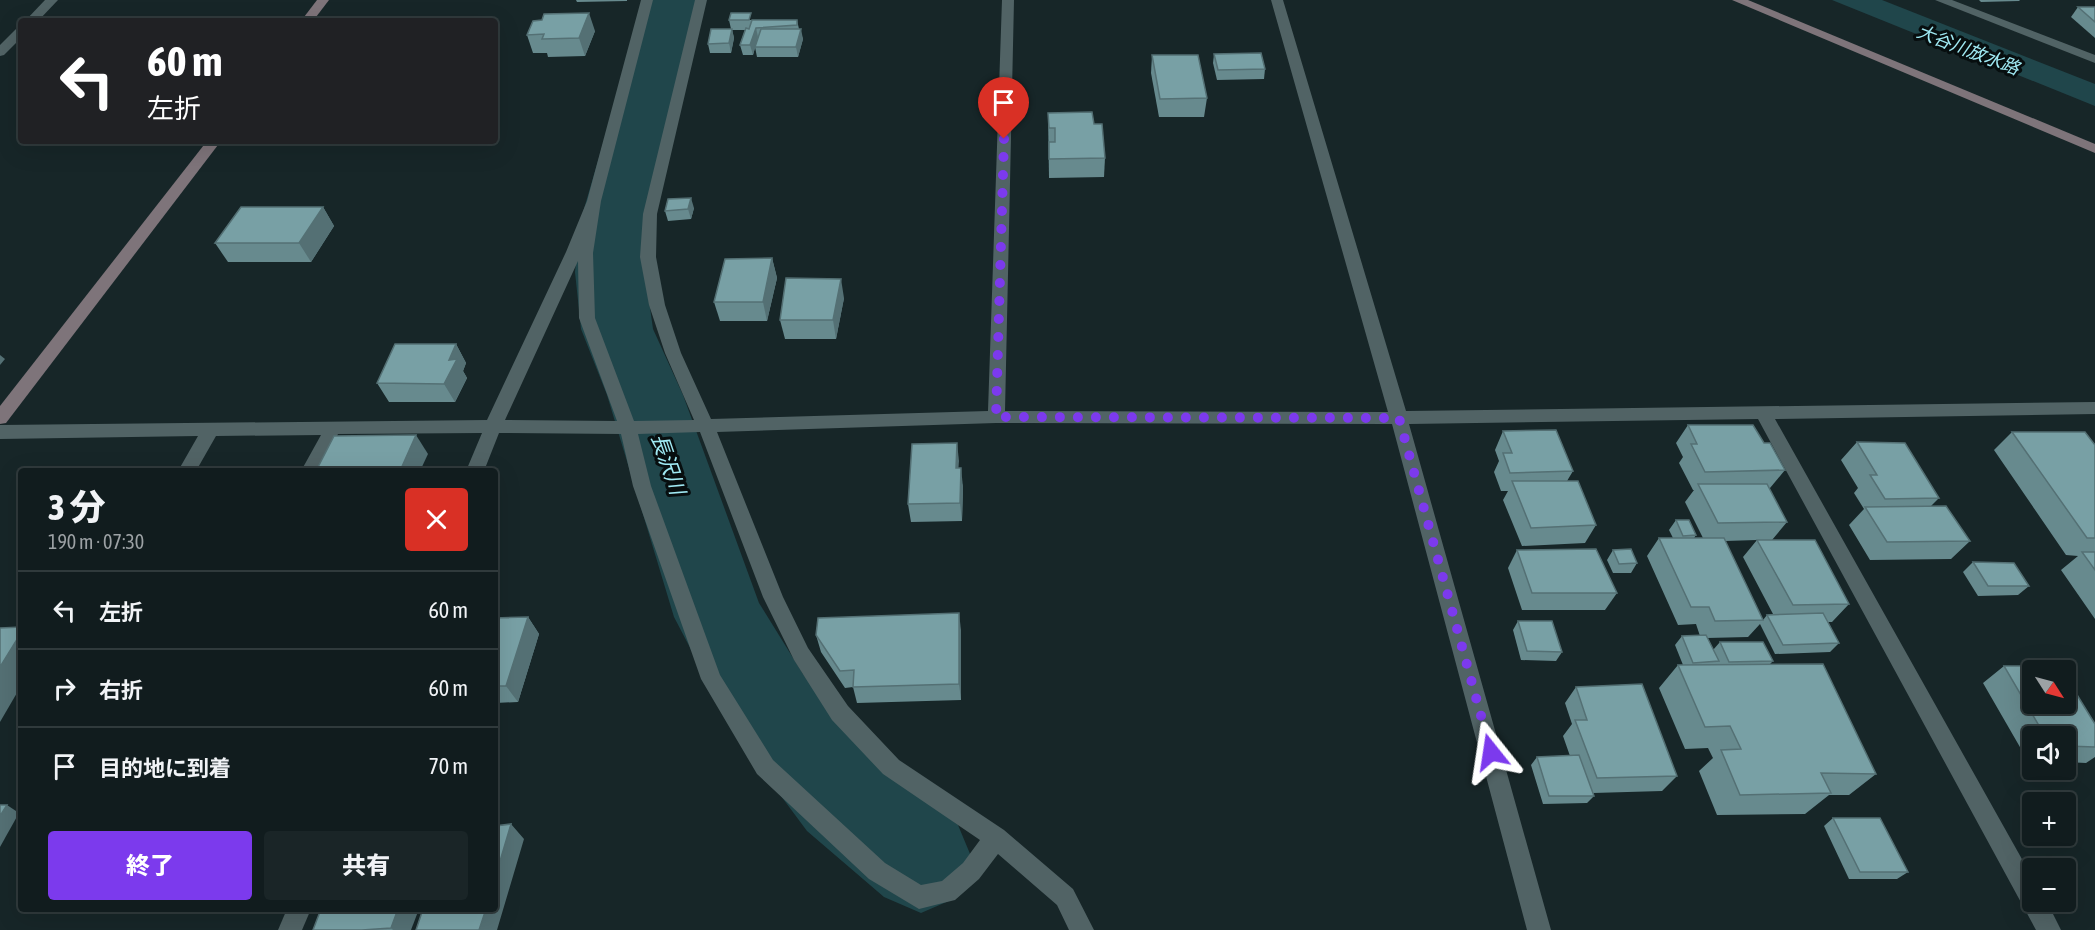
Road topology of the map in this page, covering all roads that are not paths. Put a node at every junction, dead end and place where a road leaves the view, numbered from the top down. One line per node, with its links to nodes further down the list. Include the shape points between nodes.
1 (52, 0): 9 (street)
2 (323, 0): 10 (street)
3 (647, 0): 16 (street)
4 (701, 0): 23 (street, via 650,214 648,256 657,305 673,354)
5 (1008, 0): 19 (street)
6 (1277, 0): 21 (street)
7 (1738, 0): 15 (street)
8 (1941, 0): 13 (street)
9 (34, 18)
10 (309, 18)
11 (18, 34): 12 (street)
12 (0, 52)
13 (2095, 59)
14 (212, 144): 20 (street)
15 (2095, 149)
16 (594, 201): 22 (street); 25 (street, via 585,253 587,318)
17 (2095, 408): 18 (street)
18 (1763, 413): 21 (street); 32 (street)
19 (996, 417): 21 (street); 23 (street)
20 (0, 418)
21 (1399, 418): 37 (street)
22 (493, 426): 24 (street); 25 (street); 30 (street)
23 (705, 426): 25 (street); 31 (street, via 773,597 801,654 840,713 891,767)
24 (333, 428): 26 (street); 29 (street)
25 (628, 428): 31 (street, via 642,486 711,679 765,767 877,871 920,897 947,892 971,871)
26 (211, 430): 27 (street); 28 (street)
27 (0, 432)
28 (189, 468)
29 (312, 468)
30 (476, 468)
31 (996, 838): 36 (street, via 1065,897)
32 (2022, 880)
33 (297, 912): 35 (street)
34 (2039, 912): 38 (street)
35 (290, 930)
36 (1082, 930)
37 (1539, 930)
38 (2049, 930)

